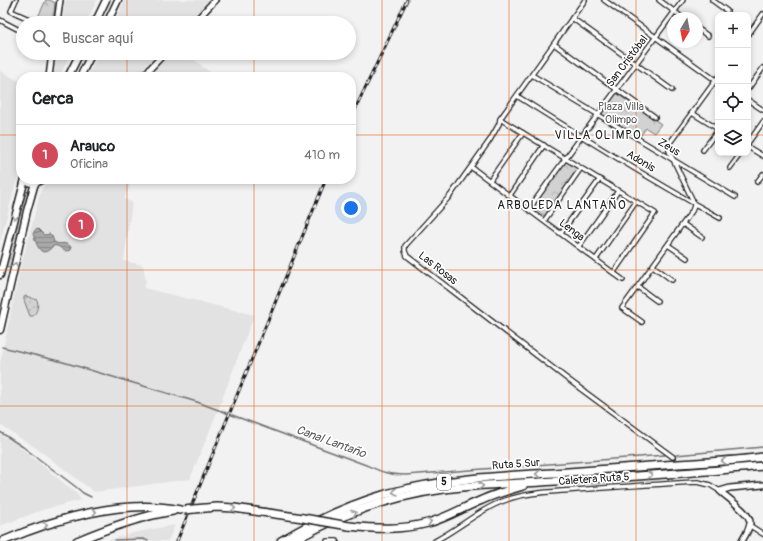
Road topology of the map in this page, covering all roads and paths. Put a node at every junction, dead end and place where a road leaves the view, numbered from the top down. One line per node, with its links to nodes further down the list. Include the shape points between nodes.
1 (16, 0): 14 (street, via 11,11)
2 (60, 0): 15 (street)
3 (106, 0): 16 (main road)
4 (118, 0): 17 (main road)
5 (215, 0): 18 (street)
6 (585, 0): 19 (street, Las Rosas)
7 (604, 0): 26 (street)
8 (659, 0): 12 (street)
9 (683, 0): 12 (street, San Cristóbal)
10 (712, 0): 11 (street)
11 (727, 11)
12 (675, 12)
13 (763, 15): 23 (street)
14 (22, 16)
15 (58, 16)
16 (98, 16)
17 (110, 16)
18 (200, 16)
19 (572, 18): 27 (street, Las Rosas); 32 (street)
20 (0, 20): 22 (street)
21 (667, 23): 26 (street, San Cristóbal)
22 (16, 28)
23 (751, 31)
24 (703, 32): 25 (street)
25 (708, 36)
26 (656, 37): 32 (street, San Cristóbal); 39 (street)
27 (554, 44): 38 (street, Las Rosas); 42 (street)
28 (51, 60): 34 (street)
29 (76, 60): 35 (main road)
30 (88, 60): 36 (main road)
31 (158, 60): 37 (street)
32 (636, 64): 42 (street, San Cristóbal); 43 (street)
33 (763, 68): 41 (street)
34 (50, 72)
35 (70, 72)
36 (82, 72)
37 (147, 72)
38 (532, 75): 44 (street, Las Rosas); 48 (street, Zeus)
39 (715, 79)
40 (715, 83): 47 (street)
41 (751, 85)
42 (617, 90): 48 (street, San Cristóbal); 49 (street)
43 (672, 90)
44 (517, 96): 50 (street, Las Rosas); 55 (street, Adonis)
45 (751, 102): 46 (street)
46 (763, 110)
47 (692, 113): 52 (street); 63 (street, via 669,144 669,151)
48 (598, 115): 55 (street, San Cristóbal); 63 (street, Zeus)
49 (655, 117)
50 (500, 119): 53 (street); 64 (street, Las Rosas, via 495,133)
51 (763, 122): 56 (street)
52 (715, 127)
53 (524, 133): 57 (street); 69 (street)
54 (715, 133): 59 (street)
55 (582, 136): 62 (street, San Cristóbal); 77 (street, Adonis)
56 (751, 139)
57 (544, 145): 62 (street); 74 (street)
58 (751, 149): 61 (street)
59 (703, 150)
60 (739, 156): 66 (street)
61 (763, 156)
62 (565, 158): 65 (street); 78 (street, San Cristóbal)
63 (674, 160): 75 (street, Zeus); 77 (street)
64 (471, 167): 69 (street, Lenga); 98 (street, Las Rosas, via 450,196 405,246 407,256)
65 (581, 168): 68 (street); 80 (street)
66 (730, 168)
67 (763, 174): 70 (street)
68 (600, 179): 73 (street); 82 (street)
69 (490, 180): 74 (street, Lenga)
70 (757, 182)
71 (24, 184): 90 (main road, one-way to 90)
72 (34, 184): 91 (main road, one-way to 72)
73 (618, 191): 76 (street); 85 (street)
74 (510, 195): 78 (street, Lenga)
75 (735, 197)
76 (636, 202): 87 (street); 89 (street, via 655,213)
77 (694, 204): 79 (street, Adonis); 81 (street)
78 (529, 209): 80 (street, Lenga)
79 (720, 218)
80 (544, 221): 82 (street, Lenga)
81 (683, 224): 83 (street); 84 (street)
82 (561, 233): 85 (street, Lenga)
83 (702, 237)
84 (668, 245): 86 (street); 88 (street)
85 (579, 246): 87 (street, Lenga)
86 (687, 258)
87 (596, 259): 89 (street, Lenga)
88 (653, 266): 93 (street); 94 (street)
89 (614, 272): 92 (street, Lenga)
90 (0, 276): 91 (main road)
91 (12, 279): 97 (main road)
92 (623, 280)
93 (672, 280)
94 (638, 287): 95 (street); 96 (street, via 622,308)
95 (657, 301)
96 (642, 322)
97 (0, 330)
98 (673, 457)
99 (763, 457): 109 (highway, Ruta 5 Sur / 5, one-way to 109, via 508,476 427,485 390,493 352,506 314,522)
100 (763, 466): 101 (highway, Ruta 5 Sur / 5, one-way to 100)
101 (541, 482): 104 (highway, one-way to 101, bridge, via 234,508 349,526 401,528 420,525 492,496); 110 (highway, Ruta 5 Sur / 5, one-way to 101, via 342,517 412,495 443,489)
102 (763, 485): 103 (street)
103 (720, 491): 105 (street, via 746,513 750,519); 113 (street, Caletera Ruta 5, via 698,482 513,497 492,505)
104 (182, 510): 107 (highway, one-way to 104, via 54,522 101,511 154,507); 108 (highway, via 129,522)
105 (749, 525): 106 (street); 114 (street)
106 (763, 534)
107 (3, 541)
108 (77, 541)
109 (281, 541)
110 (293, 541)
111 (327, 541): 112 (street)
112 (337, 541)
113 (435, 541)
114 (742, 541)

